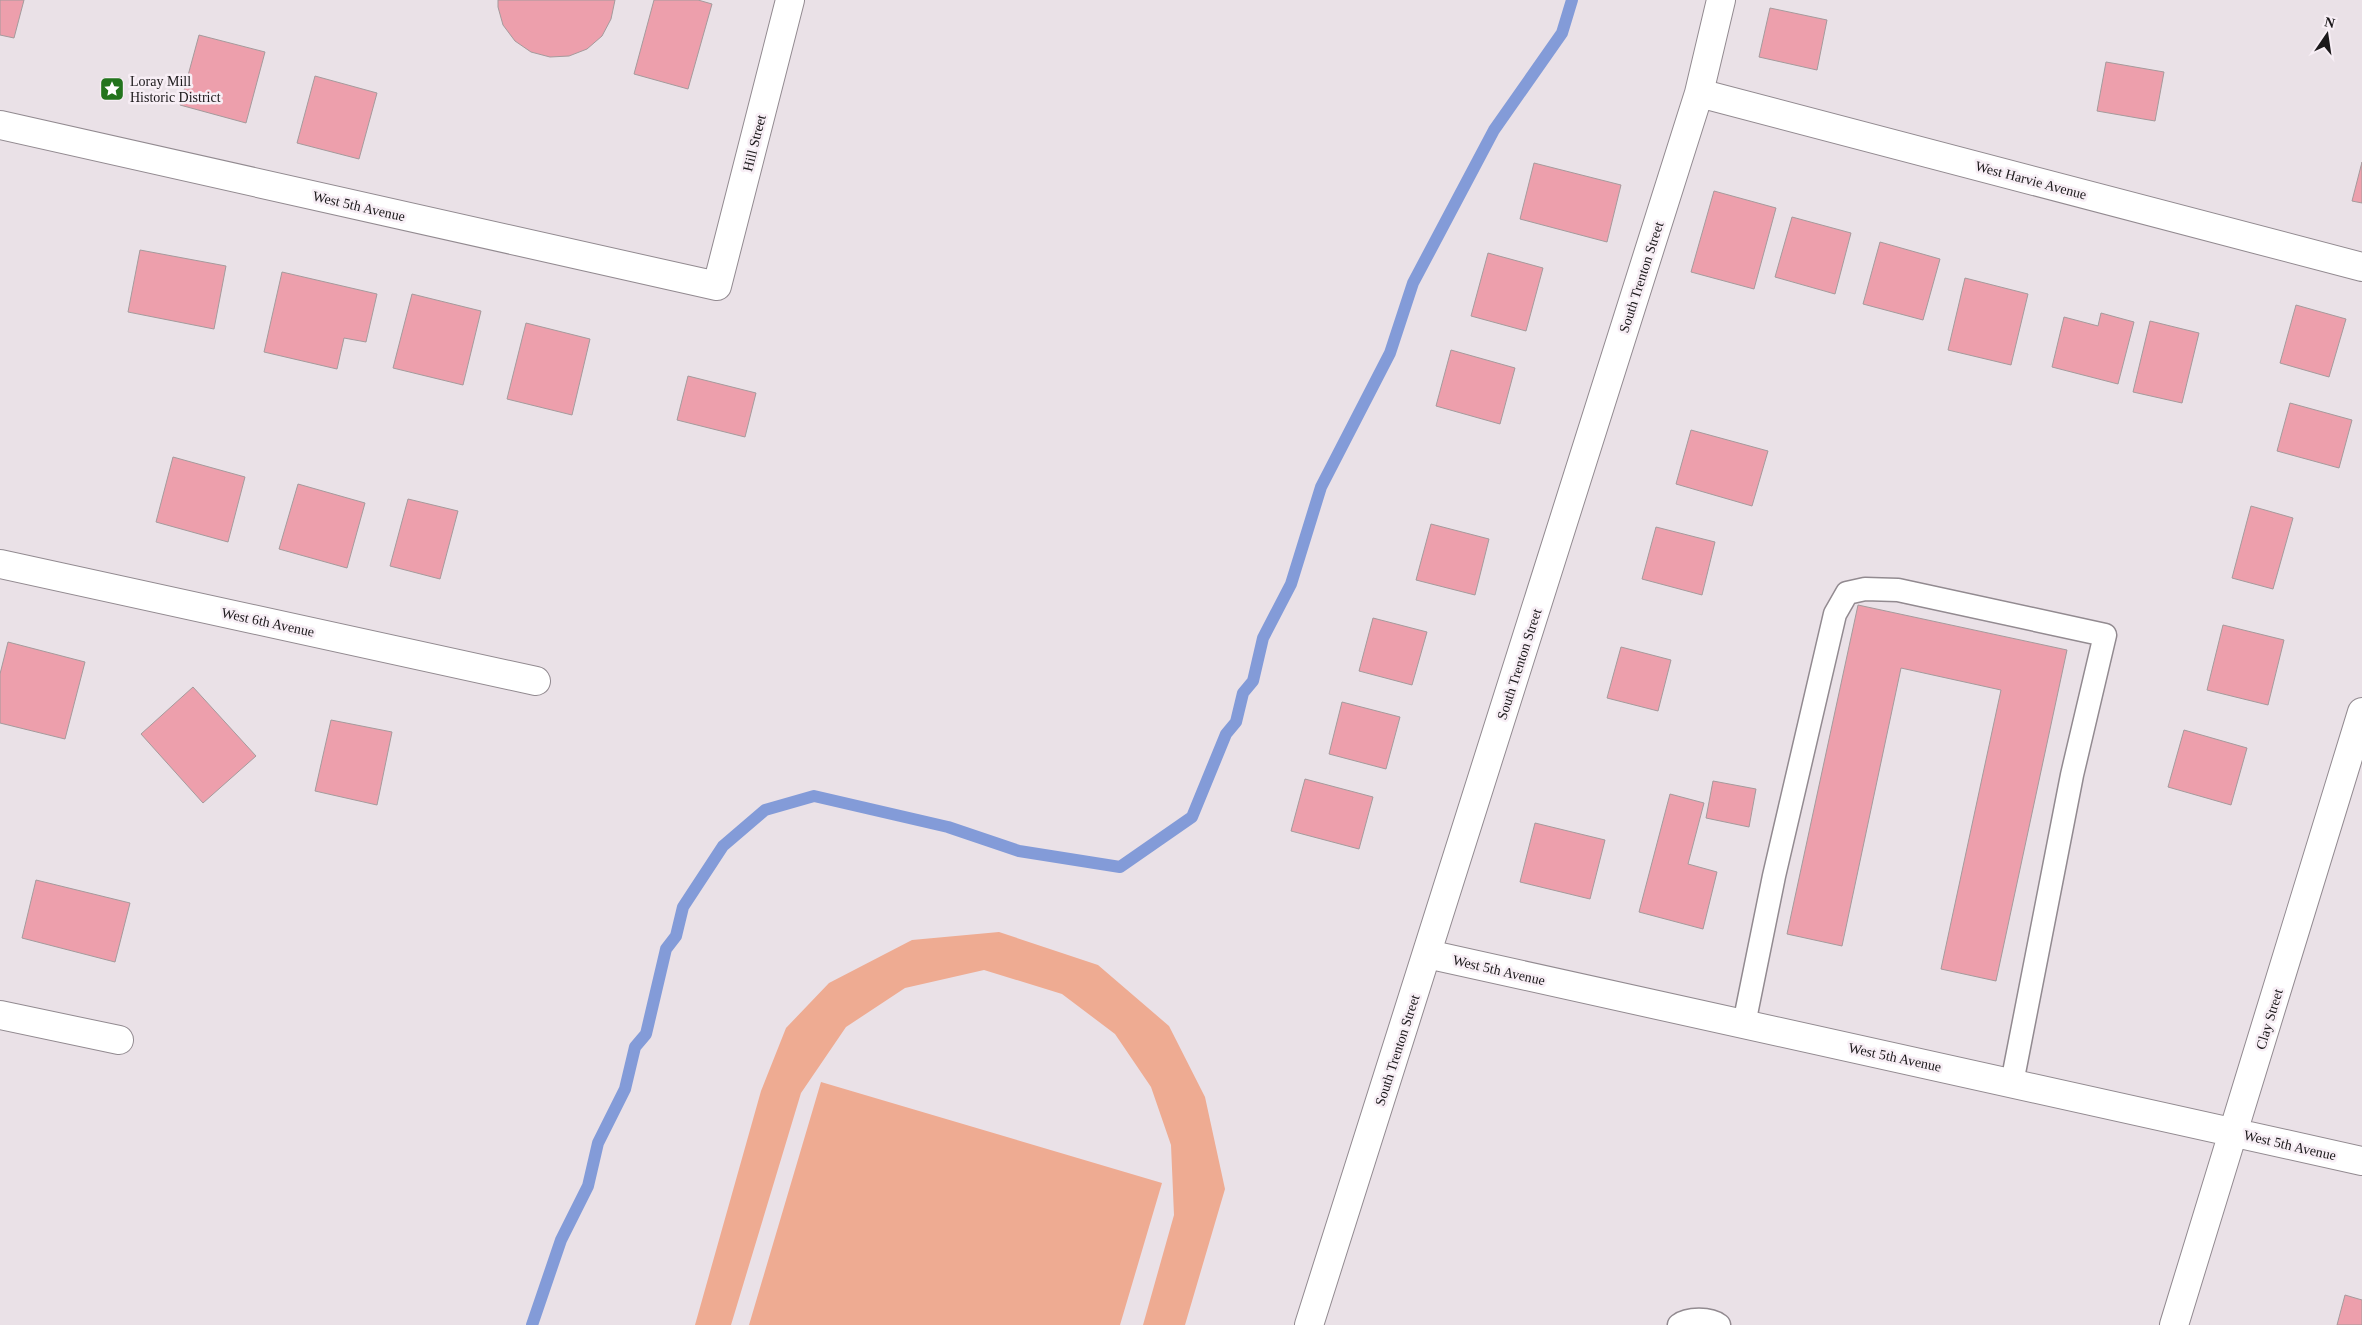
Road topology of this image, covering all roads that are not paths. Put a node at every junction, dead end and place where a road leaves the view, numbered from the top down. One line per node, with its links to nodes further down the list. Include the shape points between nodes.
1 (790, 0): 6 (street, Hill Street)
2 (1721, 0): 3 (street, South Trenton Street)
3 (1699, 93): 5 (street, West Harvie Avenue); 10 (street, South Trenton Street)
4 (0, 125): 6 (street, West 5th Avenue)
5 (2362, 267)
6 (717, 286)
7 (0, 564): 8 (street, West 6th Avenue)
8 (536, 681)
9 (2362, 712): 15 (street, Clay Street)
10 (1427, 954): 12 (street, West 5th Avenue); 17 (street, South Trenton Street)
11 (0, 1015): 13 (street)
12 (1744, 1024): 14 (street, West 5th Avenue); 14 (lane, via 1774,876 1835,614 1847,593 1865,588 1898,590 2105,635 2072,775)
13 (119, 1040)
14 (2012, 1083): 15 (street, West 5th Avenue)
15 (2234, 1132): 16 (street, West 5th Avenue); 20 (street, Clay Street)
16 (2362, 1161)
17 (1309, 1325)
18 (1679, 1325): 19 (lane, via 1685,1320)
19 (1719, 1325)
20 (2174, 1325)

